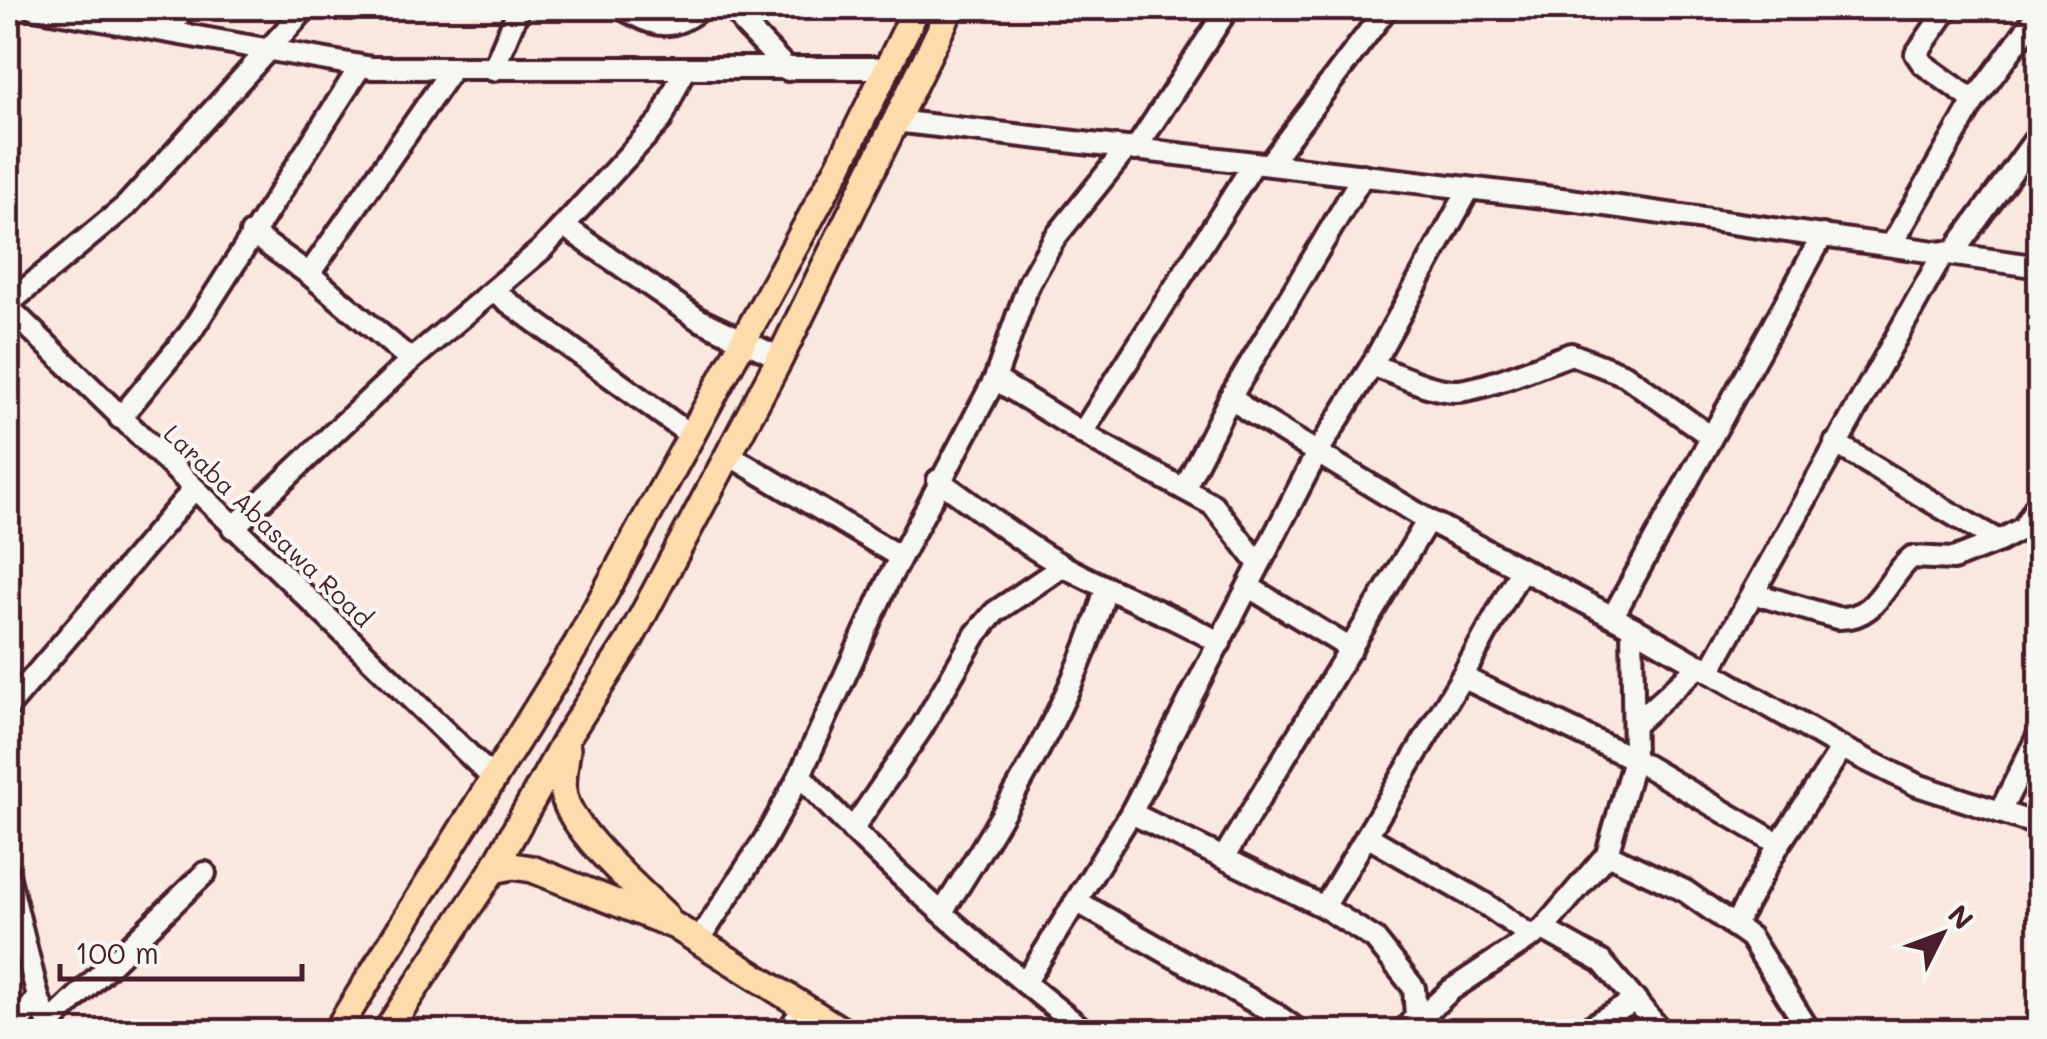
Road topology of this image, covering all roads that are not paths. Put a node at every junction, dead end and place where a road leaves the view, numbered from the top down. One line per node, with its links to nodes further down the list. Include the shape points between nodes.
1 (34, 8): 2 (street)
2 (43, 8): 15 (street)
3 (185, 8): 15 (street)
4 (306, 8): 16 (street)
5 (519, 8): 20 (street)
6 (621, 8): 7 (street, via 670,26)
7 (701, 8)
8 (734, 8): 22 (street)
9 (917, 8): 18 (main road)
10 (951, 8): 24 (main road)
11 (1228, 8): 26 (street)
12 (1387, 8): 27 (street)
13 (1948, 8): 23 (street, via 1916,54)
14 (2040, 10): 23 (street)
15 (170, 29): 16 (street)
16 (267, 50): 17 (street); 38 (street, via 126,206)
17 (360, 67): 19 (street); 31 (street)
18 (887, 68): 22 (street); 39 (main road)
19 (452, 69): 20 (street); 36 (street)
20 (493, 70): 21 (street)
21 (684, 70): 22 (street); 30 (street, via 662,120)
22 (788, 70)
23 (1974, 100): 33 (street)
24 (894, 121): 26 (street); 40 (main road)
25 (2040, 133): 34 (street)
26 (1131, 149): 27 (street); 43 (street, via 1054,239 1029,282)
27 (1261, 163): 28 (street); 46 (street)
28 (1363, 176): 29 (street); 44 (street)
29 (1470, 189): 32 (street); 42 (street)
30 (564, 226): 37 (street); 39 (street, via 667,300)
31 (251, 233): 36 (street); 45 (street, via 180,347)
32 (1823, 235): 33 (street); 48 (street)
33 (1892, 244): 34 (street)
34 (1949, 252): 35 (street); 49 (street)
35 (2040, 267)
36 (309, 274): 41 (street)
37 (494, 291): 41 (street); 47 (street)
38 (8, 306): 45 (street, Laraba Abasawa Road)
39 (744, 340): 40 (street); 47 (main road)
40 (780, 358): 51 (main road)
41 (410, 360): 57 (street)
42 (1372, 364): 48 (street, via 1457,391 1571,354 1625,375); 50 (street)
43 (995, 379): 46 (street); 52 (street)
44 (1231, 396): 50 (street); 54 (street)
45 (120, 418): 53 (street, Laraba Abasawa Road)
46 (1082, 433): 54 (street)
47 (693, 437): 79 (main road)
48 (1711, 437): 66 (street)
49 (1835, 442): 58 (street); 65 (street)
50 (1317, 453): 56 (street); 60 (street)
51 (729, 455): 59 (street); 75 (main road, via 629,640)
52 (938, 480): 59 (street); 61 (street)
53 (193, 490): 57 (street, Laraba Abasawa Road); 72 (street)
54 (1184, 490): 60 (street, via 1213,505)
55 (2040, 500): 58 (street, via 2023,528)
56 (1428, 520): 62 (street); 69 (street)
57 (233, 528): 79 (street, Laraba Abasawa Road)
58 (1999, 542): 65 (street, via 1953,559 1912,557 1866,612 1850,618)
59 (900, 557): 78 (street)
60 (1259, 564): 63 (street)
61 (1063, 566): 64 (street); 83 (street, via 995,612 976,634)
62 (1521, 570): 66 (street); 71 (street)
63 (1249, 587): 68 (street); 69 (street)
64 (1106, 588): 68 (street); 93 (street, via 1093,637 1066,692)
65 (1755, 594): 70 (street)
66 (1613, 616): 67 (street)
67 (1632, 627): 70 (street); 73 (street)
68 (1220, 643): 81 (street)
69 (1351, 649): 87 (street)
70 (1705, 667): 73 (street); 76 (street)
71 (1462, 677): 77 (street); 84 (street)
72 (8, 707)
73 (1636, 723): 77 (street)
74 (2040, 732): 80 (street)
75 (569, 734): 88 (main road); 95 (main road, via 563,792 568,810 617,870)
76 (1842, 748): 80 (street, via 1917,784); 85 (street)
77 (1634, 759): 85 (street); 86 (street)
78 (800, 775): 83 (street); 98 (street)
79 (494, 780): 106 (main road)
80 (2000, 812): 82 (street)
81 (1131, 814): 87 (street); 91 (street)
82 (2040, 824)
83 (852, 830): 93 (street)
84 (1367, 836): 92 (street); 97 (street)
85 (1779, 844): 96 (street)
86 (1606, 854): 96 (street, via 1685,892); 97 (street)
87 (1224, 857): 92 (street)
88 (493, 870): 95 (main road, via 532,869); 107 (main road)
89 (204, 873): 104 (street)
90 (8, 874): 94 (street)
91 (1076, 900): 99 (street); 105 (street)
92 (1324, 907): 111 (street, via 1375,939 1414,988 1416,1016)
93 (943, 910): 99 (street)
94 (13, 921): 100 (street)
95 (676, 926): 98 (main road)
96 (1734, 926): 114 (street, via 1750,938)
97 (1537, 932): 101 (street, via 1602,962); 111 (street, via 1450,990)
98 (698, 940): 102 (main road)
99 (1025, 983): 110 (street)
100 (38, 997): 103 (street); 104 (street)
101 (1636, 1000): 112 (street); 113 (street)
102 (804, 1007): 108 (street); 109 (main road)
103 (13, 1022)
104 (50, 1028)
105 (1295, 1030)
106 (336, 1032)
107 (386, 1032)
108 (787, 1032)
109 (844, 1032)
110 (1086, 1032)
111 (1405, 1032)
112 (1581, 1032)
113 (1662, 1032)
114 (1810, 1032)

